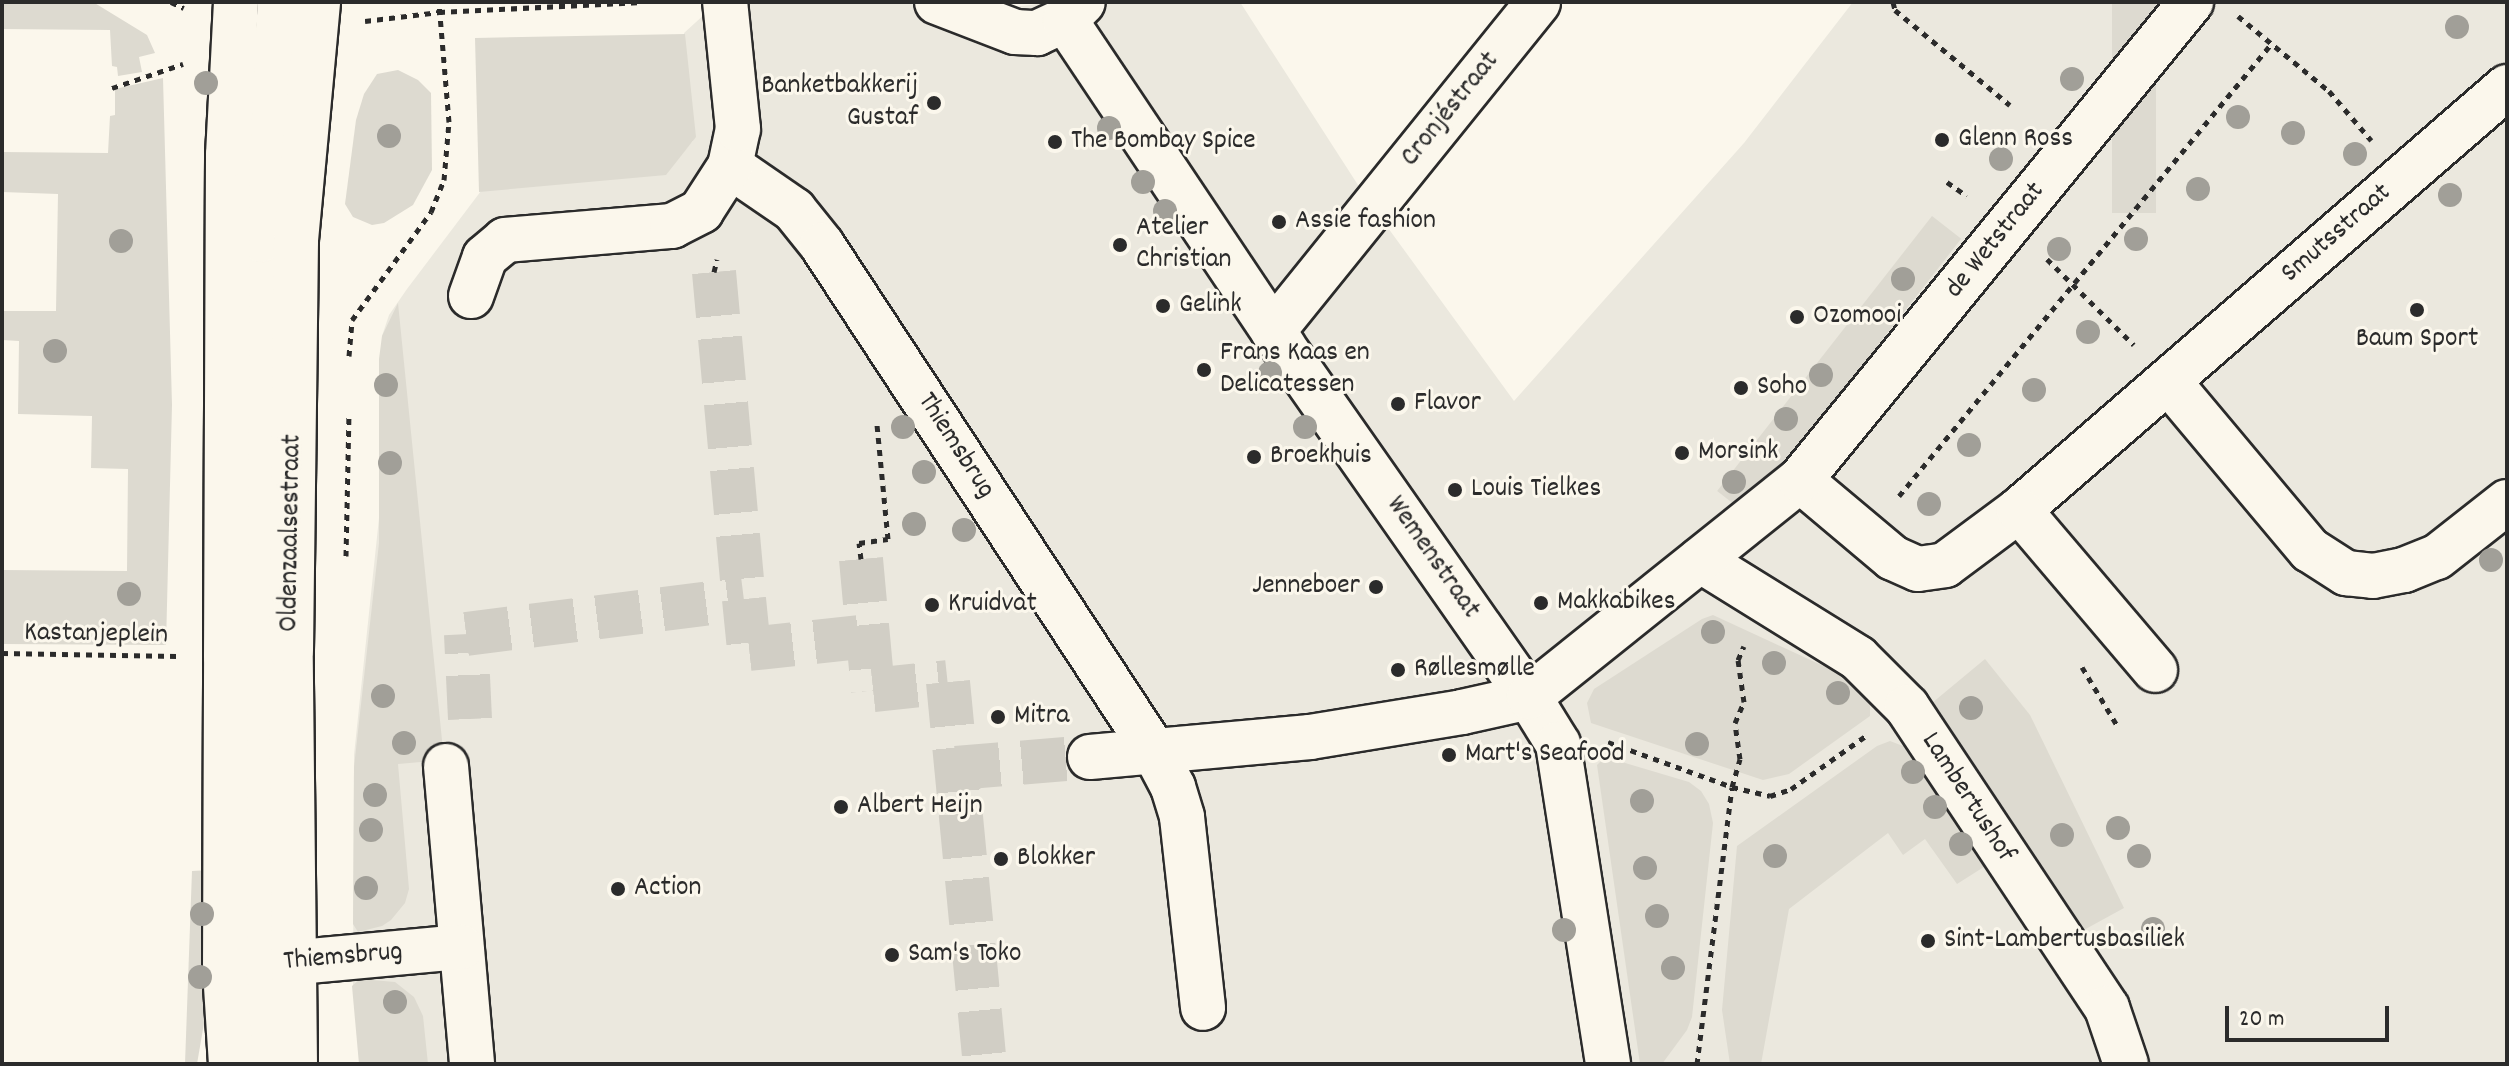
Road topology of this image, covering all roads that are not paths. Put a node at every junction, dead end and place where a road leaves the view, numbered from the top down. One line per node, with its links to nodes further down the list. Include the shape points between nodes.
1 (236, 2): 23 (street, Oldenzaalsestraat, via 228,155)
2 (725, 2): 9 (street, via 738,129)
3 (937, 2): 7 (street, Wemenstraat, via 1015,32 1037,33)
4 (1538, 2): 11 (street, Cronjéstraat)
5 (2211, 6): 13 (street, de Wetstraat, via 2008,226)
6 (304, 7): 23 (street, Oldenzaalsestraat, via 291,650)
7 (1074, 11): 11 (street, Wemenstraat)
8 (2507, 87): 12 (street, Smutsstraat)
9 (730, 166): 10 (street, via 701,211 672,226 505,240 485,257); 19 (street, Thiemsbrug, via 794,210 822,245)
10 (471, 296)
11 (1273, 331): 18 (street, Wemenstraat)
12 (2168, 381): 14 (street, via 2310,550 2346,573 2373,576 2437,557); 15 (street, Smutsstraat)
13 (1800, 480): 15 (street, Smutsstraat, via 1880,547 1918,569 1945,565); 16 (street, de Wetstraat)
14 (2507, 502)
15 (2019, 510): 17 (street)
16 (1700, 560): 18 (street, de Wetstraat); 29 (street, Lambertushof, via 1858,658 1907,707 2107,1008)
17 (2155, 670)
18 (1529, 697): 19 (street, via 1310,737); 28 (street, Wemenstraat, via 1558,744)
19 (1154, 751): 20 (street); 24 (street, Thiemsbrug, via 1182,817)
20 (1090, 757)
21 (446, 766): 22 (street)
22 (461, 947): 23 (street, Thiemsbrug); 27 (street)
23 (260, 966): 25 (street, Oldenzaalsestraat); 26 (street, Oldenzaalsestraat)
24 (1203, 1008)
25 (251, 1056)
26 (295, 1064)
27 (472, 1064)
28 (1608, 1064)
29 (2126, 1064)

